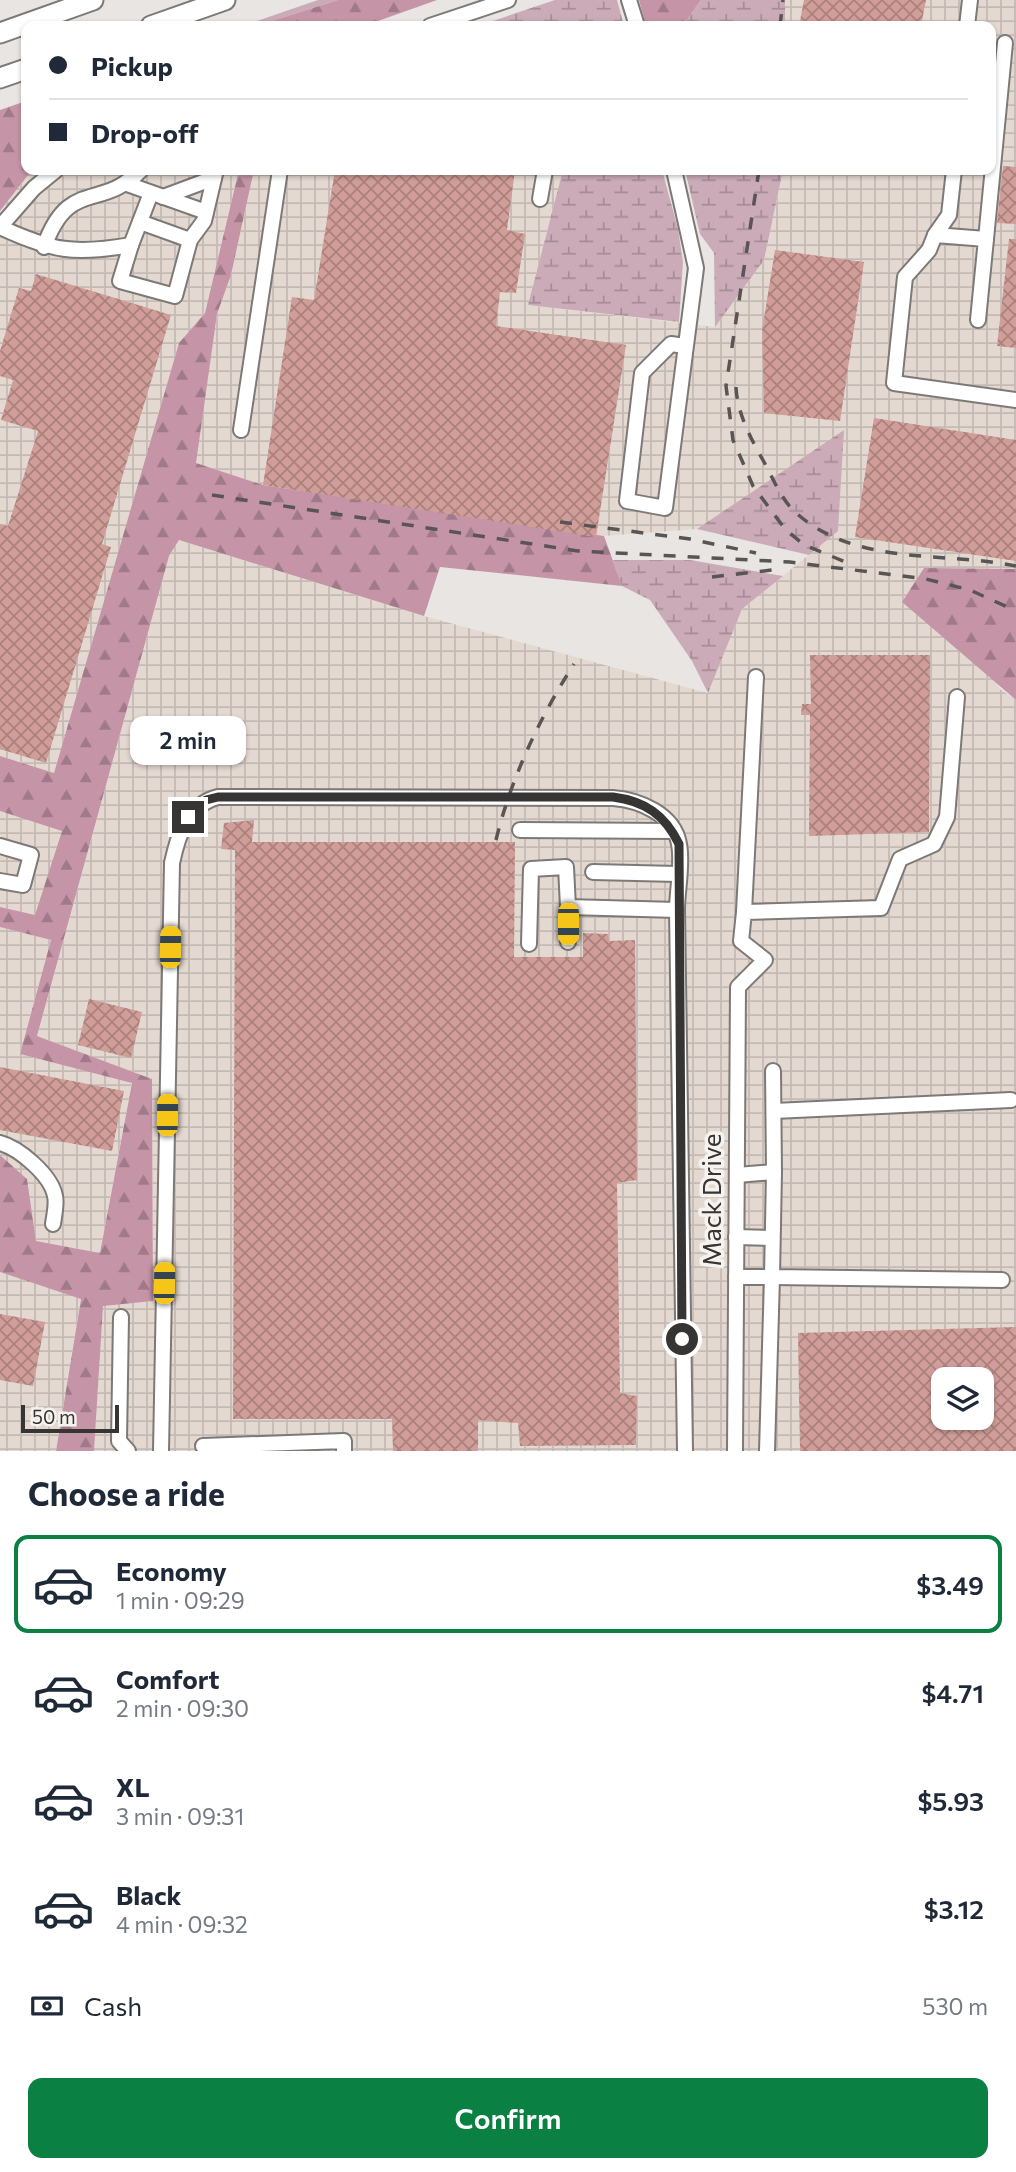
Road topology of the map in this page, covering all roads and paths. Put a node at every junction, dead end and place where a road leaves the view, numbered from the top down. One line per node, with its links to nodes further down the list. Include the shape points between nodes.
1 (93, 0): 6 (highway)
2 (225, 0): 7 (highway)
3 (508, 0): 8 (street)
4 (629, 0): 9 (street)
5 (970, 0): 10 (street)
6 (34, 21)
7 (165, 21)
8 (445, 21)
9 (635, 21)
10 (968, 21)
11 (21, 26): 12 (highway)
12 (0, 33)
13 (1005, 43): 16 (street)
14 (21, 71): 15 (highway)
15 (0, 78)
16 (996, 136)
17 (50, 175): 31 (street)
18 (136, 175): 26 (street)
19 (212, 175): 27 (street)
20 (215, 175): 29 (street)
21 (279, 175): 40 (street)
22 (544, 175): 28 (street)
23 (675, 175): 38 (street, via 696,268)
24 (954, 175): 32 (street, via 950,215)
25 (992, 175): 33 (street)
26 (127, 184): 27 (street); 36 (street, via 70,204 53,223)
27 (157, 195): 29 (street); 30 (street)
28 (540, 199)
29 (206, 212): 34 (street)
30 (141, 222): 34 (street); 35 (street)
31 (0, 227): 36 (street)
32 (935, 234): 33 (street); 39 (street, via 929,250 905,277 894,383)
33 (986, 239): 37 (street)
34 (190, 240): 35 (street, via 175,296 120,281)
35 (131, 245): 36 (street, via 90,252)
36 (44, 247)
37 (978, 320)
38 (685, 346): 38 (street, via 665,508 627,501 642,373 671,344)
39 (1016, 400)
40 (241, 430)
41 (755, 677): 51 (street)
42 (957, 697): 51 (street, via 947,817 934,844 900,859 881,908)
43 (520, 830): 44 (street)
44 (673, 831): 47 (street, via 679,844); 70 (street, via 648,806 613,797 218,797 206,800 188,817 172,863)
45 (0, 846): 48 (street, via 31,855 23,885)
46 (593, 872): 47 (street)
47 (678, 874): 50 (street)
48 (0, 881)
49 (568, 907): 50 (street); 52 (street); 53 (street, via 566,867 531,869)
50 (677, 910): 68 (street)
51 (744, 912): 59 (street, Mack Drive, via 741,941 765,960 738,986)
52 (568, 942)
53 (529, 944)
54 (774, 1071): 56 (street)
55 (1011, 1100): 56 (street)
56 (774, 1111): 58 (street)
57 (0, 1143): 60 (street, via 15,1147 35,1165 55,1194)
58 (774, 1172): 59 (street); 62 (street)
59 (737, 1175): 61 (street, Mack Drive)
60 (53, 1224)
61 (736, 1237): 62 (street); 63 (street, Mack Drive)
62 (772, 1238): 64 (street)
63 (736, 1277): 64 (street); 72 (street, Mack Drive)
64 (772, 1277): 65 (street); 73 (street)
65 (1002, 1280)
66 (121, 1317): 69 (street, via 119,1441)
67 (203, 1446): 71 (street, via 344,1441)
68 (683, 1450)
69 (128, 1451)
70 (161, 1451)
71 (344, 1451)
72 (735, 1451)
73 (767, 1451)

